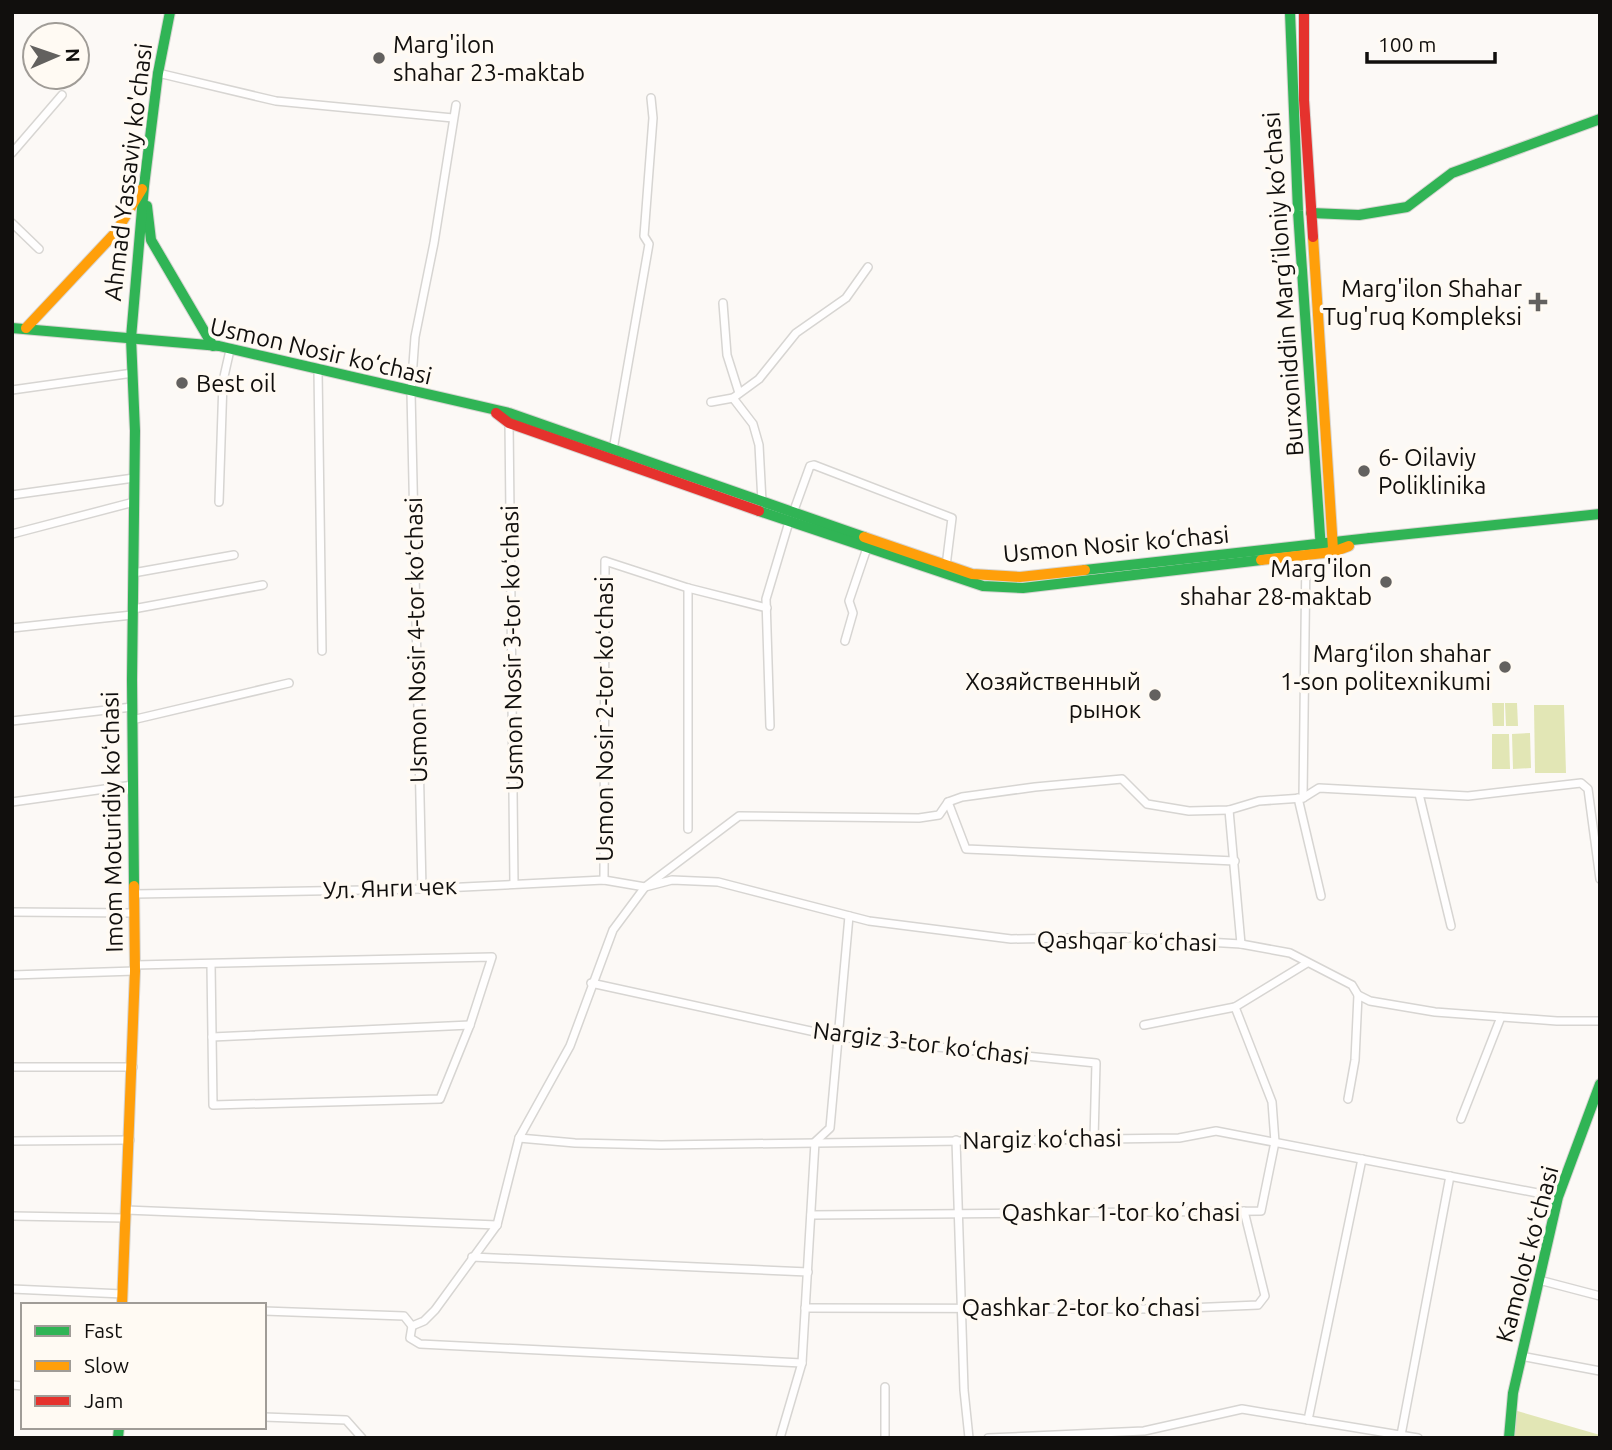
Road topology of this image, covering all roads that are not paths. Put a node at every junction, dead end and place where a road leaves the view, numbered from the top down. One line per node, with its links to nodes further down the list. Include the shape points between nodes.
1 (170, 12): 4 (main road, Ahmad Yassaviy ko'chasi)
2 (1290, 12): 12 (main road, Burxoniddin Marg’iloniy ko’chasi)
3 (1304, 12): 13 (main road, Burxoniddin Marg’iloniy ko’chasi)
4 (158, 73): 8 (street, via 276,101); 11 (main road, Ahmad Yassaviy ko'chasi)
5 (62, 95): 10 (street)
6 (651, 98): 31 (street, via 644,236 649,244)
7 (456, 105): 8 (street, Usmon Nosir 4-tor koʻchasi)
8 (453, 118): 26 (street, Usmon Nosir 4-tor koʻchasi, via 435,243 415,337)
9 (1600, 120): 13 (main road, via 1452,173 1407,207 1359,215)
10 (12, 153)
11 (144, 186): 19 (main road, via 116,232); 20 (main road, Ahmad Yassaviy ko'chasi); 21 (main road, via 151,240)
12 (1298, 211): 13 (main road); 43 (main road, Burxoniddin Marg’iloniy ko’chasi)
13 (1311, 213): 42 (main road, Burxoniddin Marg’iloniy ko’chasi)
14 (12, 223): 15 (street)
15 (39, 248)
16 (868, 267): 27 (street, via 846,298 796,333 759,379)
17 (723, 303): 27 (street, via 727,355)
18 (12, 328): 19 (main road, Usmon Nosir ko‘chasi)
19 (26, 328): 20 (main road, Usmon Nosir ko‘chasi)
20 (131, 338): 21 (main road, Usmon Nosir ko‘chasi); 24 (main road, Imom Moturidiy koʻchasi)
21 (213, 346): 22 (main road, Usmon Nosir ko‘chasi)
22 (230, 350): 23 (main road, Usmon Nosir ko‘chasi); 35 (street, via 223,381)
23 (318, 370): 26 (main road, Usmon Nosir ko‘chasi); 54 (street)
24 (133, 373): 25 (street); 32 (main road, Imom Moturidiy koʻchasi)
25 (12, 390)
26 (411, 392): 30 (main road, Usmon Nosir ko‘chasi); 72 (street, Usmon Nosir 4-tor koʻchasi)
27 (740, 393): 28 (street)
28 (733, 398): 29 (street); 36 (street, via 752,424 760,445)
29 (711, 402)
30 (509, 418): 31 (main road, Usmon Nosir ko‘chasi); 38 (main road, Usmon Nosir ko‘chasi); 70 (street, Usmon Nosir 3-tor koʻchasi)
31 (613, 450): 36 (main road, Usmon Nosir ko‘chasi)
32 (134, 478): 33 (street); 34 (main road, Imom Moturidiy koʻchasi)
33 (12, 495)
34 (134, 502): 40 (street); 47 (main road, Imom Moturidiy koʻchasi)
35 (219, 502)
36 (762, 503): 38 (main road, Usmon Nosir ko‘chasi)
37 (1600, 514): 42 (main road, Usmon Nosir ko‘chasi, via 1370,538)
38 (791, 518): 39 (main road, Usmon Nosir ko‘chasi); 46 (street, via 814,465 951,518); 50 (street)
39 (827, 530): 41 (main road, Usmon Nosir ko‘chasi); 46 (main road, Usmon Nosir ko‘chasi)
40 (12, 534)
41 (867, 548): 44 (main road, Usmon Nosir ko‘chasi, via 965,582 1007,588); 53 (street, via 849,601 853,613)
42 (1333, 548): 43 (main road, Usmon Nosir ko‘chasi)
43 (1320, 549): 44 (main road, Usmon Nosir ko‘chasi)
44 (1306, 550): 46 (main road, Usmon Nosir ko‘chasi, via 1020,578 972,574); 62 (street)
45 (234, 555): 47 (street)
46 (946, 566)
47 (133, 573): 51 (main road, Imom Moturidiy koʻchasi)
48 (263, 585): 51 (street)
49 (688, 588): 50 (street, Usmon Nosir 2-tor koʻchasi); 66 (street); 69 (street, Usmon Nosir 2-tor koʻchasi, via 605,561)
50 (766, 608): 59 (street)
51 (133, 612): 52 (street); 56 (main road, Imom Moturidiy koʻchasi)
52 (12, 628)
53 (845, 641)
54 (322, 651)
55 (289, 683): 57 (street)
56 (132, 707): 57 (main road, Imom Moturidiy koʻchasi); 58 (street)
57 (132, 720): 60 (main road, Imom Moturidiy koʻchasi)
58 (12, 721)
59 (770, 726)
60 (133, 785): 63 (street); 73 (main road, Imom Moturidiy koʻchasi)
61 (1419, 794): 62 (street, via 1319,788); 68 (street, via 1468,796 1586,785); 78 (street)
62 (1301, 798): 65 (street, via 1259,801); 74 (street)
63 (12, 802)
64 (948, 802): 65 (street, via 1122,779 1147,804 1189,811); 67 (street, via 966,849); 71 (street, via 939,815 919,818 739,816)
65 (1229, 810): 67 (street)
66 (688, 829)
67 (1235, 861): 79 (street)
68 (1600, 879)
69 (604, 880): 70 (street, Ул. Янги чек); 71 (street, Ул. Янги чек)
70 (514, 884): 72 (street, Ул. Янги чек)
71 (645, 887): 77 (street, Qashqar koʻchasi, via 671,880 718,881); 84 (street, via 613,930)
72 (422, 889): 73 (street, Ул. Янги чек)
73 (134, 894): 76 (main road, Imom Moturidiy koʻchasi)
74 (1321, 896)
75 (12, 912): 76 (street)
76 (134, 913): 82 (main road, Imom Moturidiy koʻchasi)
77 (849, 916): 79 (street, Qashqar koʻchasi, via 1011,939 1120,937); 92 (street)
78 (1451, 926)
79 (1241, 944): 80 (street, Qashqar koʻchasi, via 1290,953)
80 (1307, 963): 85 (street, Qashqar koʻchasi, via 1352,985); 86 (street)
81 (211, 964): 82 (street); 89 (street, via 492,957); 91 (street)
82 (135, 968): 83 (street); 94 (main road, Imom Moturidiy koʻchasi)
83 (12, 975)
84 (591, 983): 92 (street, Nargiz 3-tor koʻchasi); 98 (street, via 570,1046)
85 (1357, 995): 87 (street, Qashqar koʻchasi, via 1435,1012); 96 (street)
86 (1235, 1007): 90 (street); 104 (street, Qashkar 1-tor koʼchasi, via 1272,1102)
87 (1501, 1017): 88 (street, Qashqar koʻchasi); 97 (street)
88 (1600, 1021)
89 (470, 1025): 91 (street); 91 (street, via 440,1099 213,1105)
90 (1144, 1025)
91 (212, 1037)
92 (838, 1037): 99 (street, Nargiz 3-tor koʻchasi, via 1096,1063); 103 (street, via 830,1128)
93 (12, 1067): 94 (street)
94 (133, 1067): 100 (main road, Imom Moturidiy koʻchasi)
95 (1600, 1084): 107 (main road, Kamolot koʻchasi)
96 (1349, 1100)
97 (1461, 1119)
98 (519, 1138): 103 (street, Nargiz koʻchasi, via 624,1144); 113 (street)
99 (1094, 1139): 101 (street, Nargiz koʻchasi); 104 (street, Nargiz koʻchasi, via 1180,1138 1216,1131)
100 (130, 1140): 102 (street); 109 (main road, Imom Moturidiy koʻchasi)
101 (956, 1140): 103 (street, Nargiz koʻchasi); 110 (street)
102 (12, 1141)
103 (815, 1142): 111 (street)
104 (1275, 1142): 105 (street, Nargiz koʻchasi); 108 (street, Qashkar 1-tor koʼchasi, via 1261,1211)
105 (1362, 1159): 106 (street, Nargiz koʻchasi); 129 (street)
106 (1450, 1176): 107 (street, Nargiz koʻchasi); 132 (street)
107 (1558, 1197): 116 (main road, Kamolot koʻchasi)
108 (1244, 1211): 110 (street, Qashkar 1-tor koʼchasi); 121 (street, Qashkar 2-tor koʼchasi, via 1265,1296 1258,1305)
109 (126, 1214): 112 (street); 113 (street); 119 (main road, Imom Moturidiy koʻchasi)
110 (958, 1214): 111 (street, Qashkar 1-tor koʼchasi); 121 (street)
111 (811, 1215): 115 (street)
112 (12, 1216)
113 (497, 1225): 114 (street)
114 (472, 1257): 115 (street); 123 (street, via 435,1310)
115 (808, 1272): 120 (street)
116 (1539, 1280): 118 (street); 124 (main road, Kamolot koʻchasi)
117 (12, 1289): 119 (street)
118 (1600, 1296)
119 (122, 1299)
120 (805, 1308): 121 (street, Qashkar 2-tor koʼchasi); 125 (street)
121 (961, 1308): 136 (street)
122 (266, 1311): 123 (street, via 404,1316)
123 (412, 1326): 125 (street, via 410,1338 420,1344)
124 (1521, 1356): 126 (street); 139 (main road, Kamolot koʻchasi)
125 (802, 1363): 134 (street)
126 (1600, 1371)
127 (885, 1387): 135 (street)
128 (266, 1417): 133 (street, via 346,1420)
129 (1308, 1420): 130 (street, via 1242,1409); 132 (street)
130 (1144, 1434): 131 (street)
131 (1053, 1435): 137 (street)
132 (1401, 1435): 138 (street)
133 (362, 1438)
134 (780, 1438)
135 (884, 1438)
136 (969, 1438)
137 (988, 1438)
138 (1418, 1438)
139 (1509, 1438)

